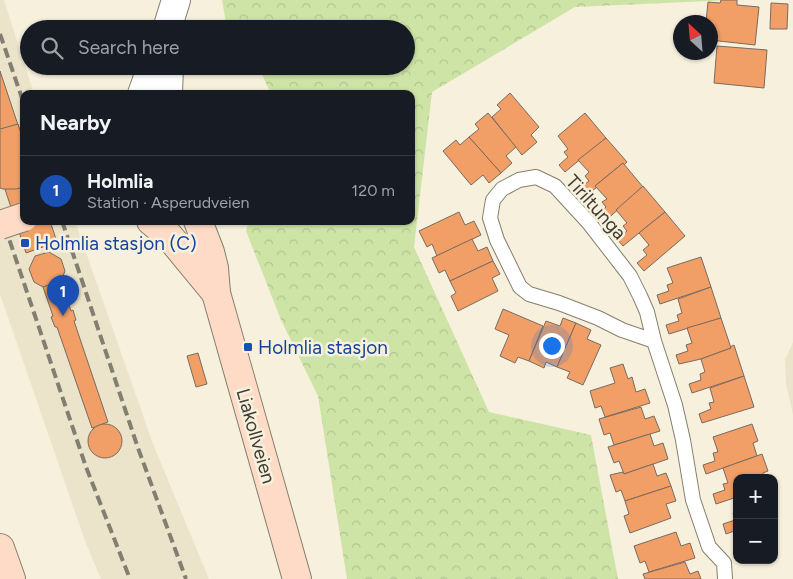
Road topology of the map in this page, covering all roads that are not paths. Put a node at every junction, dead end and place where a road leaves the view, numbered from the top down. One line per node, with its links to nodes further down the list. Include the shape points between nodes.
1 (176, 0): 2 (street)
2 (170, 20)
3 (149, 75): 5 (street)
4 (169, 75): 6 (street)
5 (143, 90)
6 (168, 90)
7 (20, 218): 10 (street, bridge)
8 (156, 225): 11 (street, Liakollveien)
9 (200, 225): 11 (street, Liakollveien, via 214,268)
10 (0, 226)
11 (216, 293): 15 (street, Liakollveien)
12 (654, 341): 12 (lane, Tiriltunga, via 647,312 630,276 571,202 555,186 536,177 519,180 502,189 493,200 490,218 520,287 529,294); 16 (lane, Tiriltunga, via 675,405 693,500 709,547 724,564)
13 (0, 548): 14 (street)
14 (11, 579)
15 (297, 579)
16 (725, 579)

